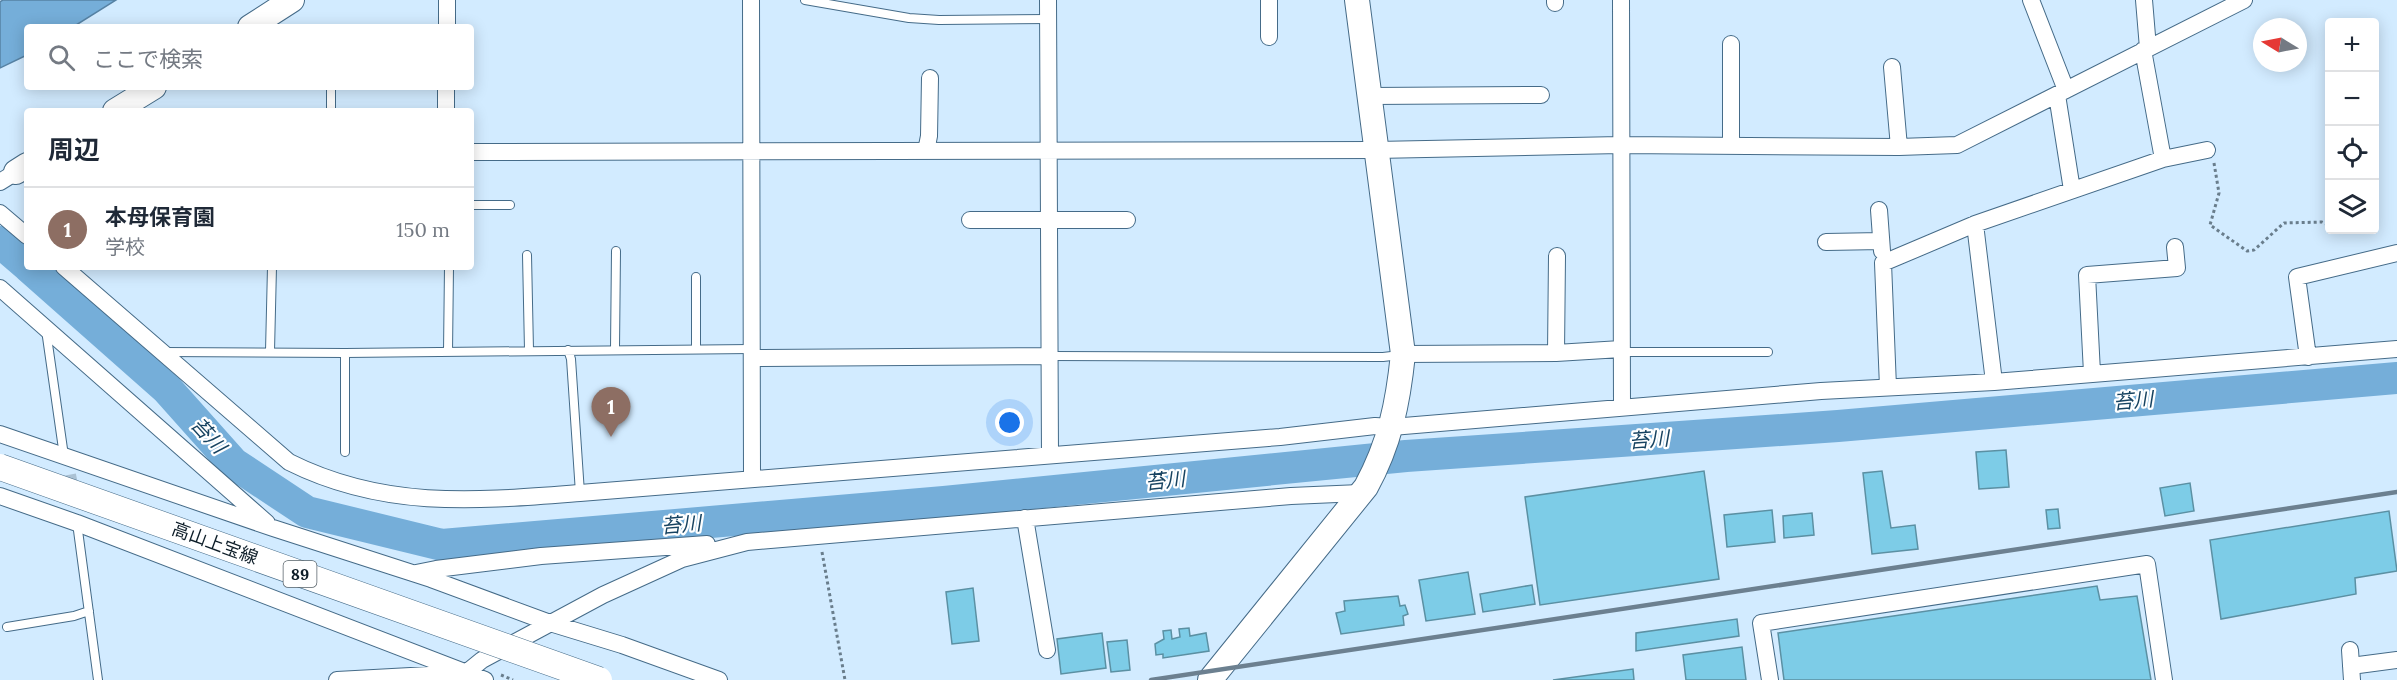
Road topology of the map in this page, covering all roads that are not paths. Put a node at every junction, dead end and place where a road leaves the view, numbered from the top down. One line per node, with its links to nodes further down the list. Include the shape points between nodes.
1 (292, 0): 13 (street)
2 (447, 0): 14 (street)
3 (751, 0): 32 (street)
4 (805, 0): 12 (lane, via 909,18)
5 (1048, 0): 12 (street)
6 (1269, 0): 15 (street)
7 (1357, 0): 25 (street)
8 (1621, 0): 29 (street)
9 (2031, 0): 23 (street)
10 (2144, 0): 17 (street)
11 (2244, 0): 17 (street)
12 (1049, 19): 36 (street)
13 (255, 24)
14 (447, 24)
15 (1269, 37)
16 (1731, 44): 30 (street)
17 (2145, 49): 23 (street); 38 (street)
18 (1892, 67): 31 (street)
19 (930, 78): 35 (street)
20 (149, 90): 26 (street)
21 (331, 90): 27 (lane)
22 (446, 90): 28 (street)
23 (2061, 92): 31 (street, via 1957,145); 39 (street)
24 (1541, 95): 25 (street)
25 (1370, 96): 33 (street)
26 (120, 108)
27 (331, 108)
28 (446, 108)
29 (1620, 145): 30 (street); 33 (street); 69 (street)
30 (1731, 146): 31 (street)
31 (1899, 147)
32 (751, 150): 35 (street); 37 (street); 75 (street)
33 (1376, 150): 36 (street); 76 (street)
34 (2207, 150): 38 (street)
35 (926, 151): 36 (street)
36 (1049, 151): 44 (street)
37 (474, 152)
38 (2163, 159): 39 (street)
39 (2072, 190): 47 (street)
40 (474, 205): 41 (lane)
41 (510, 205)
42 (1879, 210): 49 (street)
43 (0, 213): 48 (street)
44 (1049, 219): 45 (street); 46 (street); 77 (street)
45 (970, 220)
46 (1127, 220)
47 (1975, 224): 56 (street); 80 (street)
48 (24, 233)
49 (1881, 241): 50 (street); 56 (street)
50 (1826, 242)
51 (2175, 247): 79 (street, via 2177,268 2087,275)
52 (616, 251): 64 (lane)
53 (2397, 253): 78 (street, via 2297,277)
54 (528, 255): 68 (lane)
55 (1557, 256): 74 (street)
56 (1883, 263): 81 (street)
57 (272, 270): 67 (lane)
58 (449, 270): 71 (lane)
59 (78, 273): 70 (street)
60 (696, 277): 63 (lane)
61 (0, 288): 62 (street)
62 (45, 328): 87 (lane); 96 (street)
63 (696, 348): 64 (lane); 75 (lane)
64 (615, 349): 66 (lane)
65 (2397, 349): 78 (street)
66 (568, 350): 68 (lane); 92 (lane)
67 (270, 351): 70 (lane); 73 (lane)
68 (529, 351): 71 (lane)
69 (1621, 351): 72 (lane); 74 (street); 82 (street)
70 (160, 352): 92 (street, via 289,462 315,474 363,489 412,498 467,500)
71 (448, 352): 73 (lane)
72 (1768, 352)
73 (345, 353): 85 (lane)
74 (1556, 353): 76 (street)
75 (752, 354): 77 (street); 90 (street)
76 (1403, 354): 77 (lane); 83 (street)
77 (1050, 357): 86 (street)
78 (2308, 357): 79 (street)
79 (2092, 372): 80 (street)
80 (1994, 382): 81 (street)
81 (1888, 387): 82 (street)
82 (1622, 408): 83 (street)
83 (1391, 429): 86 (street, via 1375,426); 91 (street)
84 (0, 434): 87 (street)
85 (345, 452)
86 (1050, 455): 90 (street)
87 (64, 457): 89 (street); 96 (street)
88 (0, 467): 109 (main road, 高山上宝線 / 89, bridge)
89 (68, 474)
90 (752, 478): 92 (street)
91 (1363, 490): 95 (street); 111 (street)
92 (580, 493)
93 (0, 496): 94 (street)
94 (76, 515): 99 (lane); 105 (street)
95 (1025, 518): 97 (street); 102 (street)
96 (273, 528): 98 (street)
97 (747, 542): 98 (street, via 541,556); 100 (street, via 682,559)
98 (413, 574): 100 (street)
99 (89, 611): 101 (lane); 106 (lane)
100 (550, 623): 105 (street); 110 (street)
101 (7, 627)
102 (1047, 650)
103 (2397, 660): 104 (street)
104 (2351, 665)
105 (466, 673): 107 (street); 108 (street)
106 (98, 680)
107 (337, 680)
108 (485, 680)
109 (599, 680)
110 (719, 680)
111 (1210, 680)
112 (1770, 680): 113 (street, via 1761,622 2147,564)
113 (2164, 680)

